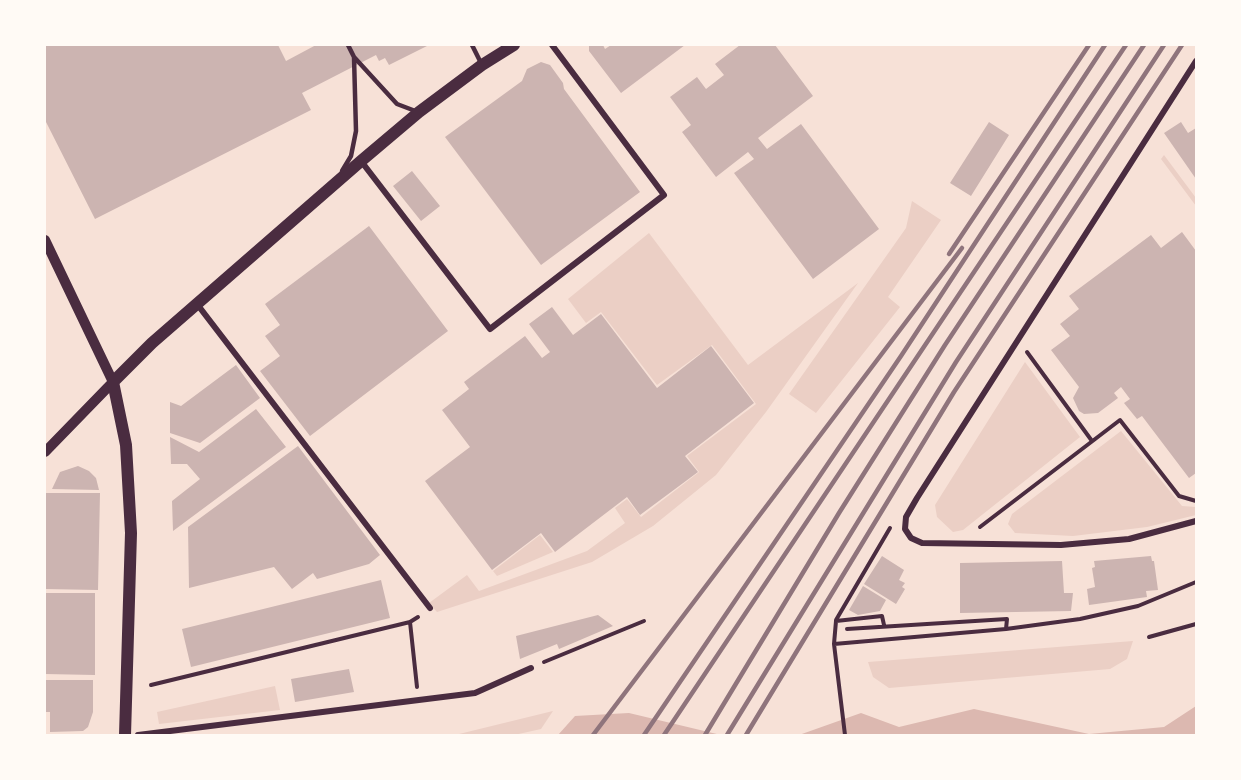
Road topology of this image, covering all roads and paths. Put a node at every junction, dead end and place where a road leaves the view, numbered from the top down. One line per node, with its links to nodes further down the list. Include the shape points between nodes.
1 (348, 45): 5 (lane)
2 (472, 45): 7 (lane)
3 (514, 45): 7 (main road)
4 (552, 45): 9 (street, via 664,195 490,329)
5 (354, 57): 8 (lane, via 397,104); 10 (lane, via 356,131 351,156)
6 (1196, 61): 13 (street)
7 (482, 65): 8 (main road)
8 (419, 112): 9 (main road)
9 (361, 161): 10 (main road)
10 (336, 182): 12 (main road)
11 (45, 240): 14 (street)
12 (197, 304): 14 (main road); 22 (street)
13 (1017, 339): 15 (path); 20 (street, via 906,517 905,528 911,538 922,543)
14 (112, 382): 16 (street); 35 (main road, via 126,445 131,533)
15 (1092, 441): 17 (path, via 1120,420 1179,496); 20 (path)
16 (45, 452)
17 (1196, 501)
18 (1196, 521): 20 (street, via 1128,539 1061,545)
19 (892, 524): 24 (path)
20 (958, 544)
21 (1196, 582): 29 (path, via 1138,606)
22 (430, 608): 25 (path)
23 (644, 621): 32 (path)
24 (836, 621): 27 (path, via 882,616); 31 (path)
25 (410, 622): 33 (path); 34 (path)
26 (1196, 624): 30 (path)
27 (884, 625): 28 (path); 29 (path, via 1006,619)
28 (847, 629)
29 (1006, 629): 31 (path)
30 (1149, 637)
31 (834, 644): 37 (path)
32 (531, 668): 34 (street, via 475,693)
33 (151, 685)
34 (418, 700): 36 (street)
35 (125, 735)
36 (138, 735)
37 (845, 735)

